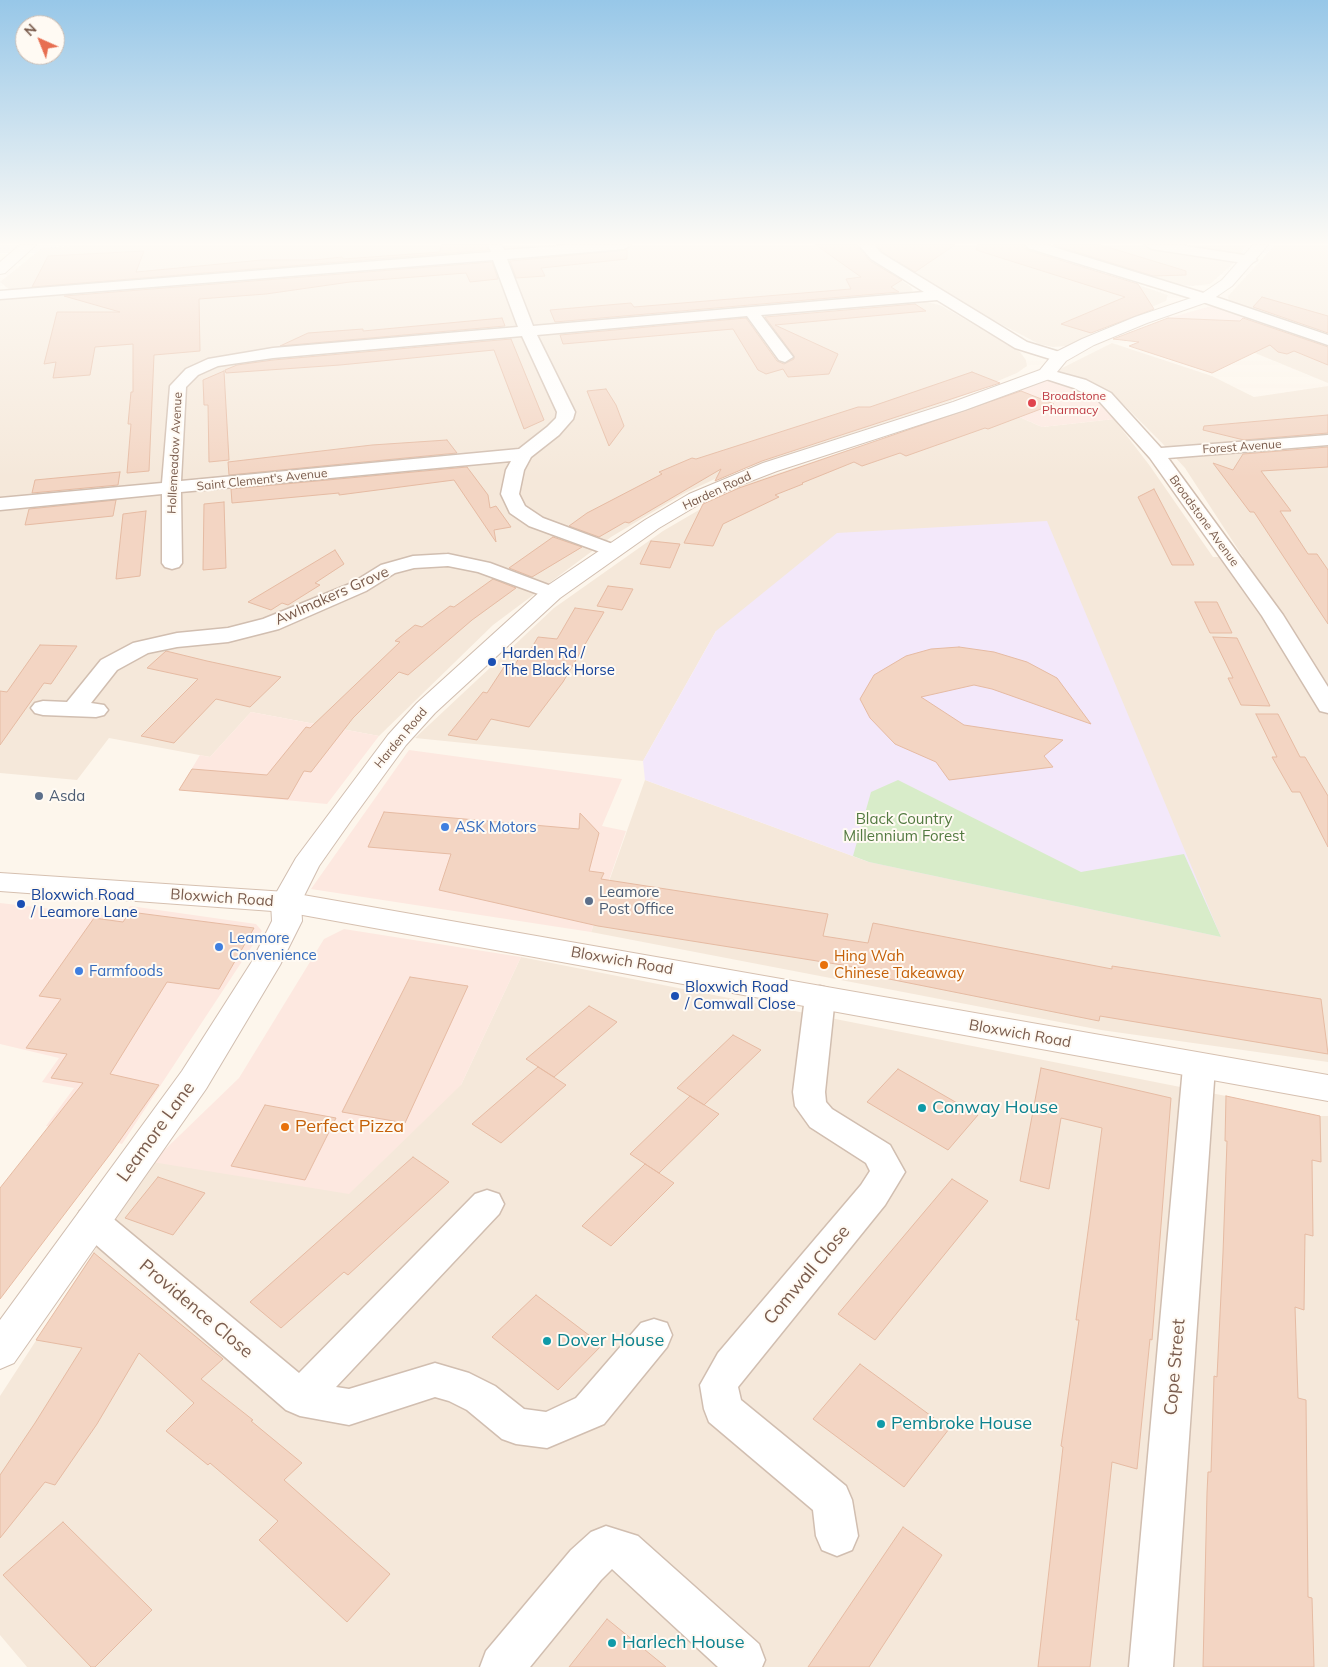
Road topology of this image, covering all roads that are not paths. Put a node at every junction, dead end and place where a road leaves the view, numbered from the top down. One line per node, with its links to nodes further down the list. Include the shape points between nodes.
1 (524, 323): 7 (street)
2 (630, 323): 7 (street, Hollemeadow Avenue)
3 (759, 323): 9 (street)
4 (985, 323): 10 (street, via 1021,345)
5 (1134, 323): 10 (street)
6 (1278, 323): 8 (street)
7 (527, 331): 13 (street, via 566,412 553,431); 15 (street, Hollemeadow Avenue, via 273,353 214,362 192,372 178,386)
8 (1328, 340)
9 (785, 357)
10 (1060, 357): 11 (street)
11 (1046, 374): 14 (street, Broadstone Avenue, via 1080,384 1105,397); 17 (street, Harden Road, via 731,482 696,498)
12 (1328, 440): 14 (street, Forest Avenue)
13 (524, 454): 15 (street, Saint Clement's Avenue); 17 (street, via 514,470 510,494 517,508 554,530)
14 (1156, 454): 20 (street, Broadstone Avenue, via 1272,615)
15 (171, 489): 16 (street, Saint Clement's Avenue); 18 (street, Hollemeadow Avenue)
16 (0, 504)
17 (611, 550): 19 (street, Harden Road)
18 (172, 563)
19 (552, 593): 21 (street, Awlmakers Grove, via 483,567 448,560 413,562 388,569 358,587 271,624 228,635 177,640 141,648 109,664 86,709); 23 (street, Harden Road, via 426,708 397,740 306,864)
20 (1328, 706)
21 (43, 708)
22 (0, 882): 23 (street, Bloxwich Road)
23 (286, 902): 24 (street, Bloxwich Road); 28 (street, Leamore Lane, via 287,921 265,965 194,1080)
24 (820, 997): 25 (street, Bloxwich Road); 32 (street, Comwall Close, via 809,1092 811,1106 821,1118 878,1154 888,1172 873,1195 731,1365 719,1385 723,1409 832,1500)
25 (1199, 1067): 26 (street, Bloxwich Road); 35 (street, Cope Street)
26 (1328, 1088)
27 (487, 1204): 31 (street)
28 (92, 1221): 30 (street, Leamore Lane); 31 (street, Providence Close)
29 (654, 1335): 31 (street, Providence Close, via 590,1411 547,1430 516,1426 481,1398 456,1385 435,1380 349,1407)
30 (0, 1351)
31 (300, 1398)
32 (837, 1536)
33 (743, 1660): 34 (street, via 624,1551 606,1547 586,1565)
34 (502, 1667)
35 (1151, 1667)

